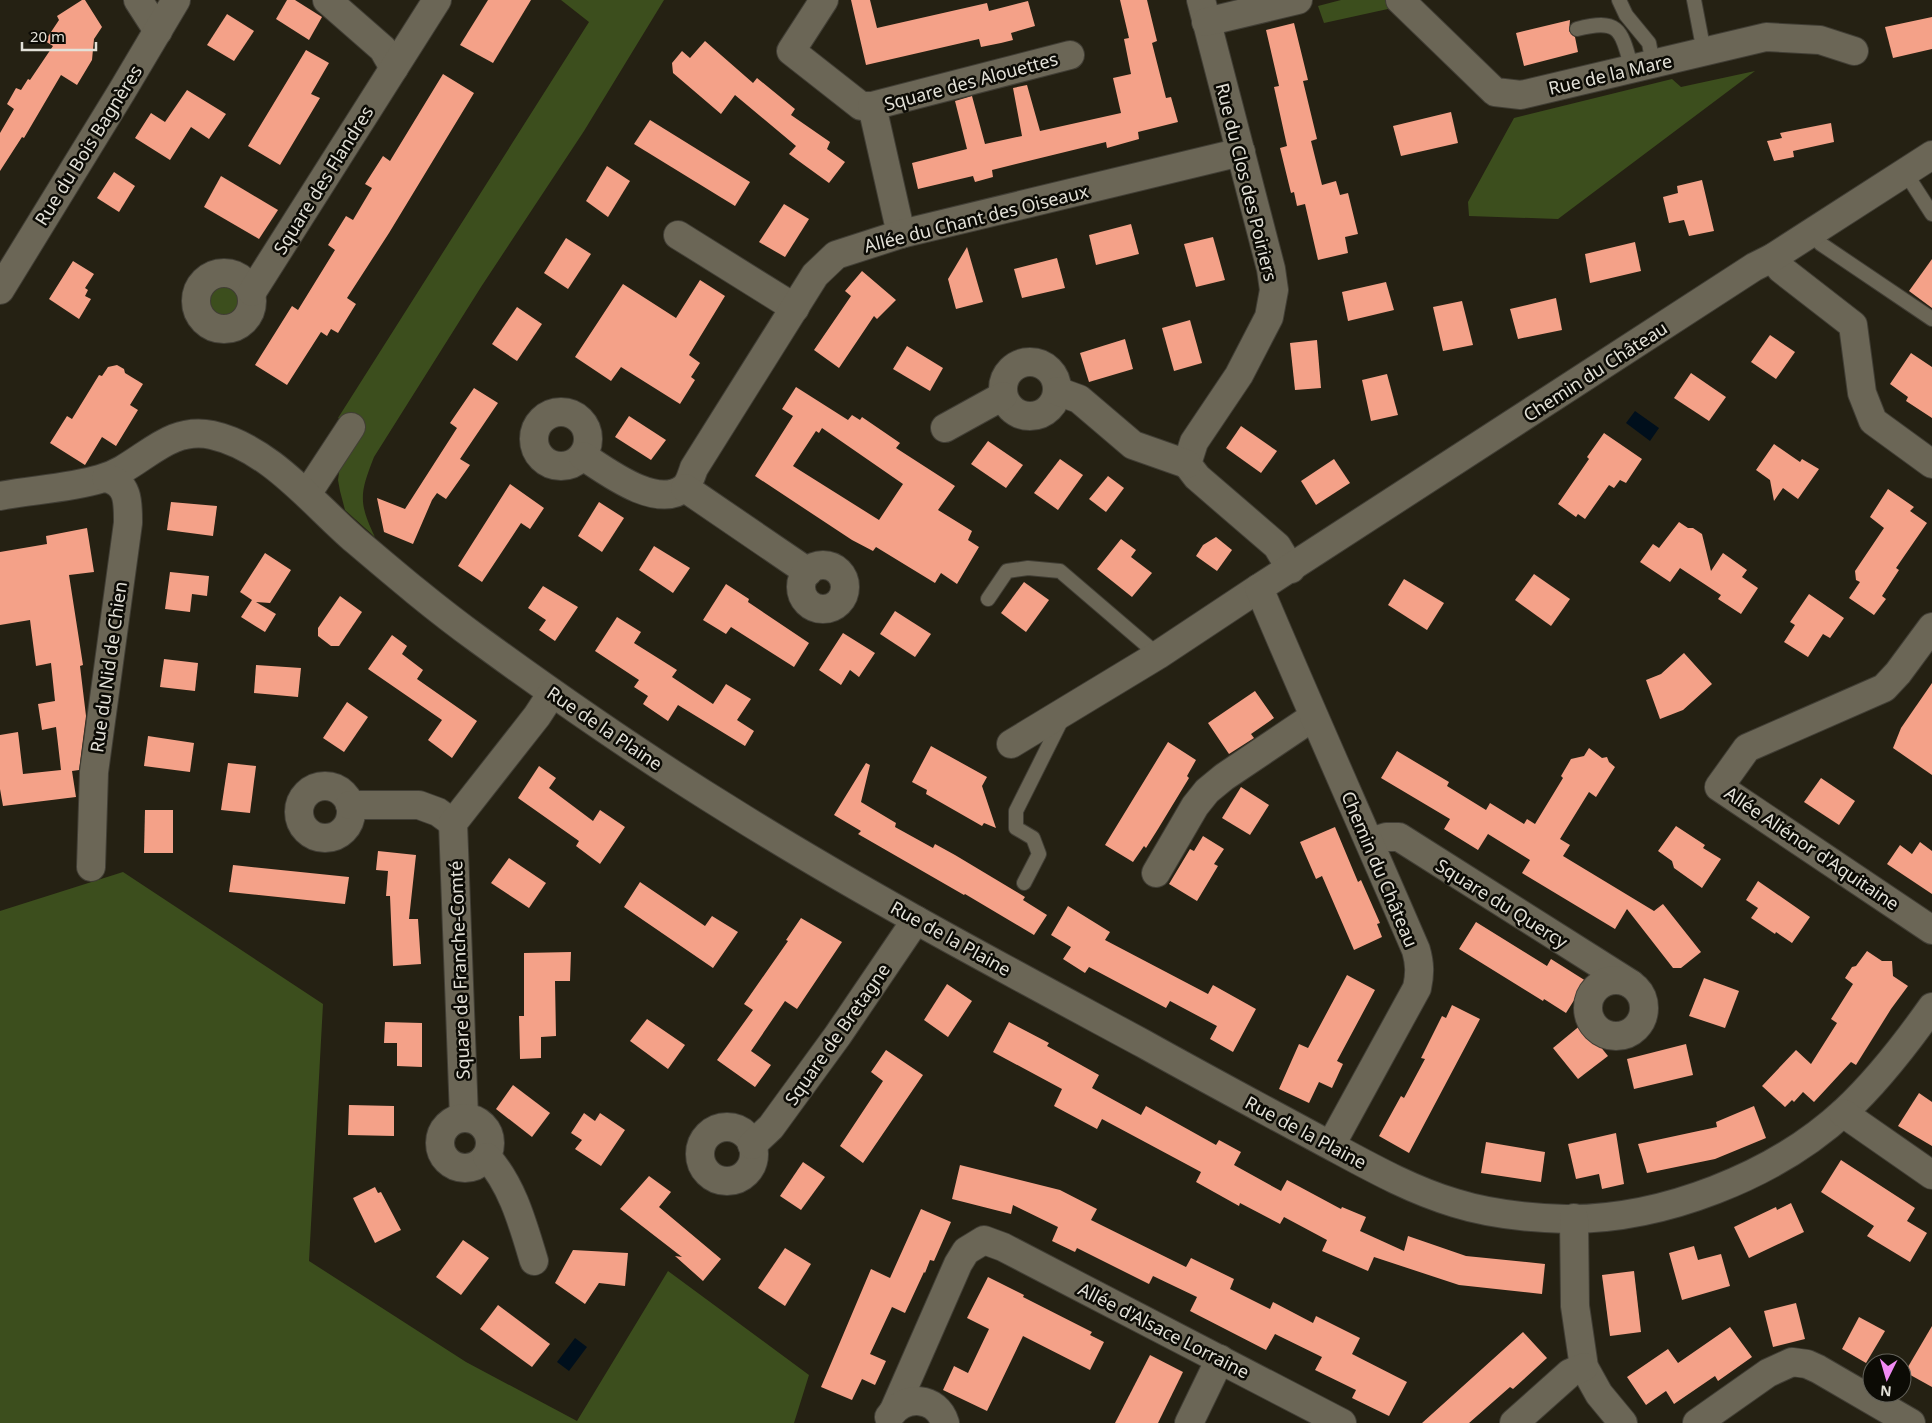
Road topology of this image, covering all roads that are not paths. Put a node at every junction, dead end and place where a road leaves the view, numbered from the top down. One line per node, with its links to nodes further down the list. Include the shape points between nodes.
1 (138, 0): 12 (street)
2 (176, 0): 12 (street, Rue du Bois Bagnères)
3 (326, 0): 17 (street, via 383,49)
4 (437, 0): 17 (street, Square des Flandres)
5 (824, 0): 18 (street, via 791,51 861,106)
6 (1298, 0): 10 (street)
7 (1400, 0): 16 (street, Rue de la Mare, via 1495,92 1521,95)
8 (1619, 0): 16 (lane, via 1626,15 1649,43)
9 (1694, 0): 14 (lane)
10 (1203, 11): 19 (street, Rue du Clos des Poiriers)
11 (1576, 29): 16 (lane, via 1597,24 1616,30)
12 (158, 31): 27 (street, Rue du Bois Bagnères)
13 (1854, 51): 14 (street, Rue de la Mare, via 1820,40 1766,37)
14 (1704, 52): 16 (street, Rue de la Mare)
15 (1070, 55): 18 (street, Square des Alouettes)
16 (1642, 66)
17 (394, 68): 28 (street, Square des Flandres)
18 (872, 106): 24 (street)
19 (1241, 152): 24 (street, Allée du Chant des Oiseaux); 36 (street, Rue du Clos des Poiriers, via 1270,270 1273,303 1239,375 1194,442)
20 (1932, 155): 21 (street, Chemin du Château)
21 (1905, 172): 22 (lane); 23 (street, Chemin du Château)
22 (1932, 214)
23 (1811, 233): 26 (street, Chemin du Château); 30 (lane, via 1821,244)
24 (901, 234): 29 (street, Allée du Chant des Oiseaux, via 836,256 815,275)
25 (678, 235): 29 (street)
26 (1772, 258): 37 (street, via 1781,269 1854,325 1862,393 1872,421); 42 (street, Chemin du Château)
27 (0, 290)
28 (252, 292)
29 (795, 308): 39 (street, Allée du Chant des Oiseaux, via 694,468)
30 (1932, 319)
31 (1057, 391): 32 (street, via 1055,400 1044,412 1028,416 1012,410); 32 (street, via 1056,381 1045,366 1027,362 1018,364 1004,377); 36 (street, via 1079,399 1133,445)
32 (1003, 396): 34 (street)
33 (351, 427): 40 (street)
34 (946, 428)
35 (582, 456): 39 (street, via 644,492 672,494)
36 (1187, 464): 42 (street, via 1197,477 1277,546)
37 (1932, 464)
38 (106, 478): 40 (street, Rue de la Plaine, via 174,437 194,432 224,438 255,453); 41 (street, Rue de la Plaine); 55 (street, Rue du Nid de Chien, via 115,480 124,491 128,502 128,523 94,772)
39 (685, 488): 43 (street)
40 (307, 494): 48 (street, Rue de la Plaine, via 350,536 429,602)
41 (0, 496)
42 (1291, 569): 44 (street, Chemin du Château)
43 (808, 572)
44 (1259, 588): 47 (street, Chemin du Château); 50 (street, Chemin du Château)
45 (988, 599): 47 (lane, via 1007,571 1028,568 1060,572)
46 (1932, 627): 59 (street, Allée Aliénor d'Aquitaine, via 1884,688 1747,748 1719,787)
47 (1158, 655): 49 (street, Chemin du Château)
48 (552, 693): 53 (street); 58 (street, Rue de la Plaine, via 730,810)
49 (1066, 710): 51 (street, Chemin du Château); 57 (lane, via 1016,811 1016,828 1033,838 1039,854)
50 (1313, 717): 54 (street, Chemin du Château); 56 (street, via 1207,791)
51 (1011, 744)
52 (350, 805): 53 (street, via 419,805 438,812)
53 (453, 823): 63 (street, Square de Franche-Comté)
54 (1370, 842): 60 (street, Square du Quercy, via 1399,837); 65 (street, Chemin du Château, via 1416,950 1420,974 1417,988)
55 (91, 867)
56 (1156, 873)
57 (1024, 883)
58 (916, 920): 64 (street, Square de Bretagne, via 838,1035 770,1127); 65 (street, Rue de la Plaine)
59 (1932, 930)
60 (1631, 984)
61 (1932, 1007): 62 (street, Rue de la Plaine)
62 (1843, 1113): 67 (street); 68 (street, Rue de la Plaine, via 1782,1157 1724,1185 1674,1204 1603,1217)
63 (464, 1117): 66 (street, via 475,1119 490,1135 491,1147); 66 (street, via 446,1126 440,1136 443,1156 459,1168 470,1168)
64 (752, 1145)
65 (1331, 1145): 68 (street, Rue de la Plaine, via 1419,1190 1452,1203 1488,1212)
66 (487, 1157): 69 (street, via 521,1216)
67 (1932, 1175)
68 (1574, 1218): 71 (street, via 1575,1306)
69 (534, 1261)
70 (1220, 1359): 72 (street, Allée d'Alsace Lorraine, via 984,1240 966,1251 958,1264); 74 (street); 75 (street, Allée d'Alsace Lorraine)
71 (1584, 1367): 76 (street, via 1570,1373); 77 (street)
72 (890, 1417): 73 (street, via 901,1404 920,1400 938,1409)
73 (945, 1423)
74 (1189, 1423)
75 (1342, 1423)
76 (1514, 1423)
77 (1623, 1423)
78 (1697, 1423): 79 (street, via 1768,1373 1792,1362 1818,1369)
79 (1911, 1423)

